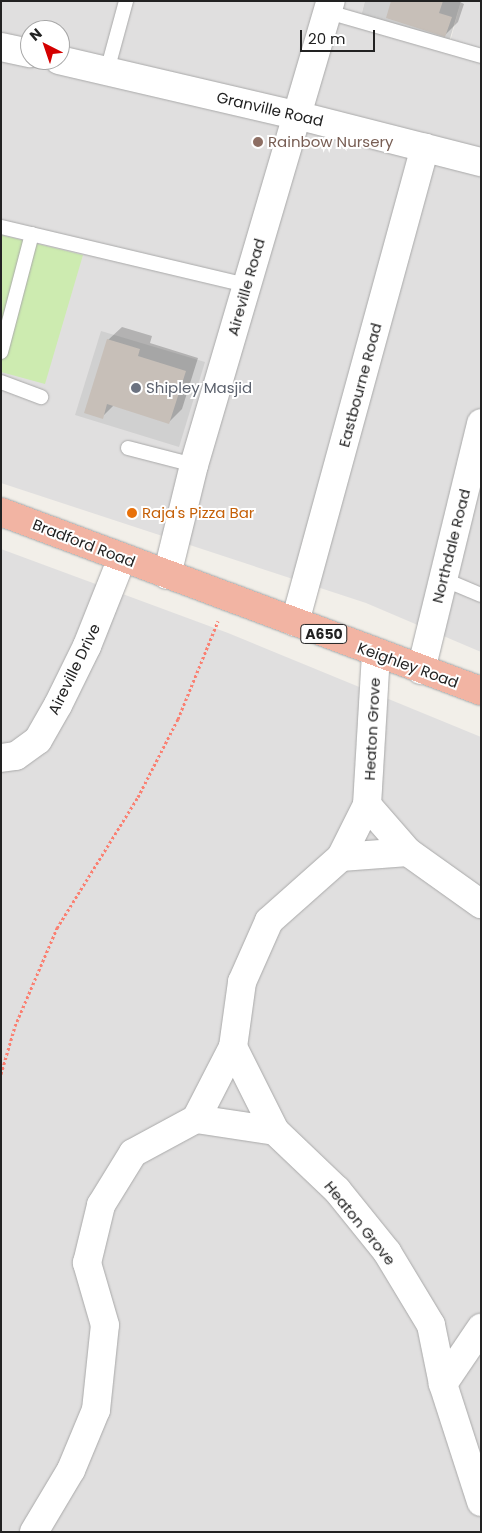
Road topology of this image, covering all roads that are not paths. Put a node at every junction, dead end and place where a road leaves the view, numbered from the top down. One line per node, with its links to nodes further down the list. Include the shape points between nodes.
1 (126, 1): 7 (lane)
2 (329, 7): 5 (lane); 8 (street, Aireville Road)
3 (1, 47): 4 (street)
4 (20, 51)
5 (481, 56)
6 (70, 63): 7 (street, Granville Road)
7 (107, 71): 8 (street, Granville Road)
8 (296, 115): 9 (street, Granville Road); 13 (street, Aireville Road)
9 (425, 148): 10 (street, Granville Road); 25 (street, Eastbourne Road)
10 (481, 162)
11 (1, 227): 12 (lane)
12 (32, 234): 13 (lane); 14 (lane)
13 (247, 285): 19 (street, Aireville Road)
14 (1, 352)
15 (1, 382): 16 (lane)
16 (41, 397)
17 (481, 423): 23 (street, Northdale Road)
18 (128, 448): 19 (lane)
19 (194, 465): 22 (street, Aireville Road)
20 (1, 512): 21 (highway, Bradford Road / A650)
21 (122, 558): 22 (highway, Bradford Road / A650); 29 (street, Aireville Drive, via 87,646 38,740 16,756)
22 (168, 575): 25 (highway, Keighley Road / A650)
23 (443, 579): 24 (lane); 27 (street, Northdale Road)
24 (481, 595)
25 (295, 622): 26 (highway, Keighley Road / A650)
26 (376, 653): 27 (highway, Keighley Road / A650); 30 (street, Heaton Grove)
27 (421, 670): 28 (highway, Keighley Road / A650)
28 (481, 691)
29 (1, 758)
30 (367, 805): 31 (street); 32 (street, Heaton Grove)
31 (408, 852): 32 (street); 33 (street)
32 (341, 857): 34 (street, Heaton Grove, via 269,922 242,982)
33 (481, 904)
34 (233, 1047): 35 (street, Heaton Grove); 36 (street, Heaton Grove)
35 (196, 1118): 36 (street); 40 (street, via 133,1153 101,1204 87,1263 104,1325 96,1410 71,1470)
36 (275, 1131): 38 (street, Heaton Grove, via 337,1190 387,1252 430,1325)
37 (481, 1328): 38 (street)
38 (443, 1384): 39 (street, Heaton Grove)
39 (481, 1502)
40 (34, 1532)

